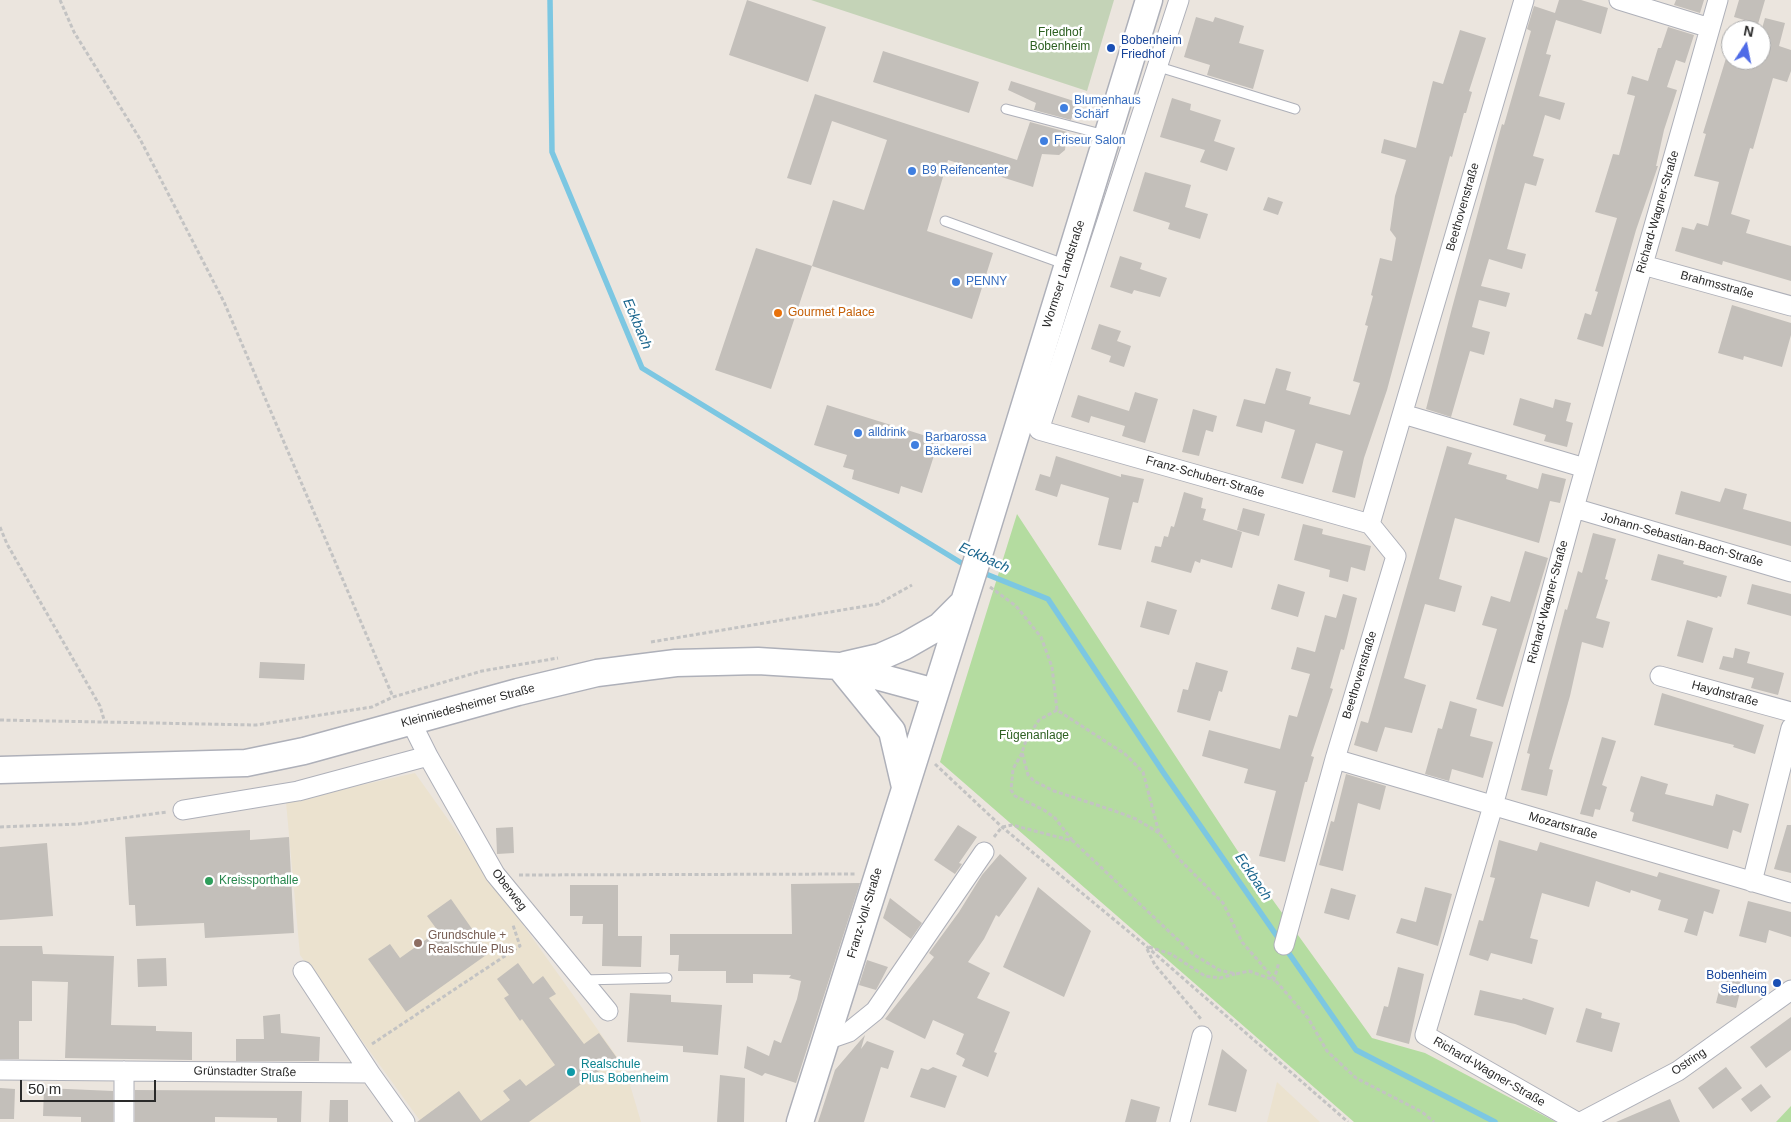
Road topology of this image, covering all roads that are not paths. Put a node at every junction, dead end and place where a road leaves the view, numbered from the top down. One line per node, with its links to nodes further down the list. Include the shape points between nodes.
1 (1149, 0): 10 (main road, Wormser Landstraße)
2 (1179, 0): 7 (street, Wormser Landstraße)
3 (1524, 0): 15 (street, Beethovenstraße)
4 (1619, 0): 6 (street)
5 (1718, 0): 6 (street, Richard-Wagner-Straße)
6 (1710, 28): 13 (street, Richard-Wagner-Straße)
7 (1159, 67): 9 (lane); 16 (street, Wormser Landstraße)
8 (1006, 109): 10 (lane)
9 (1295, 109)
10 (1108, 136): 12 (main road, Wormser Landstraße)
11 (945, 221): 12 (lane)
12 (1067, 265): 21 (main road, Wormser Landstraße, via 981,548)
13 (1643, 265): 14 (street, Brahmsstraße); 17 (street, Richard-Wagner-Straße)
14 (1791, 306)
15 (1403, 414): 17 (street); 19 (street, Beethovenstraße)
16 (1040, 430): 19 (street, Franz-Schubert-Straße)
17 (1586, 468): 18 (street, Richard-Wagner-Straße)
18 (1574, 508): 20 (street, Johann-Sebastian-Bach-Straße); 32 (street, Richard-Wagner-Straße)
19 (1370, 524): 29 (street, Beethovenstraße, via 1396,556)
20 (1791, 572)
21 (975, 590): 22 (main road, via 940,626 905,646 880,657); 24 (main road, Wormser Landstraße)
22 (840, 666): 24 (main road, Kleinniedesheimer Straße); 26 (main road, Kleinniedesheimer Straße, via 758,661 676,664 597,672); 31 (main road, via 892,731)
23 (1660, 676): 25 (street, Haydnstraße)
24 (935, 692): 31 (main road, Franz-Voll-Straße)
25 (1791, 712)
26 (411, 722): 28 (street, Oberweg); 30 (main road, Kleinniedesheimer Straße, via 246,763)
27 (1791, 728): 35 (street)
28 (428, 756): 33 (street, via 298,791); 40 (street, Oberweg, via 495,874)
29 (1335, 759): 32 (street, Mozartstraße); 37 (street, Beethovenstraße)
30 (0, 770)
31 (905, 787): 44 (main road, Franz-Voll-Straße)
32 (1493, 806): 35 (street, Mozartstraße); 52 (street, Richard-Wagner-Straße, via 1425,1035)
33 (183, 810)
34 (984, 852): 44 (street, via 875,1011 849,1032)
35 (1752, 882): 36 (street, Mozartstraße)
36 (1791, 893)
37 (1283, 950)
38 (303, 971): 47 (street)
39 (667, 978): 40 (lane)
40 (582, 980): 42 (street, Oberweg)
41 (1791, 990): 53 (street, Ostring, via 1678,1071)
42 (608, 1011)
43 (1202, 1036): 51 (street)
44 (826, 1040): 50 (main road, Franz-Voll-Straße)
45 (0, 1070): 46 (street, Grünstadter Straße)
46 (124, 1071): 47 (street, Grünstadter Straße); 48 (street)
47 (370, 1073): 49 (street)
48 (124, 1122)
49 (405, 1122)
50 (800, 1122)
51 (1180, 1122)
52 (1577, 1122)
53 (1581, 1122)

